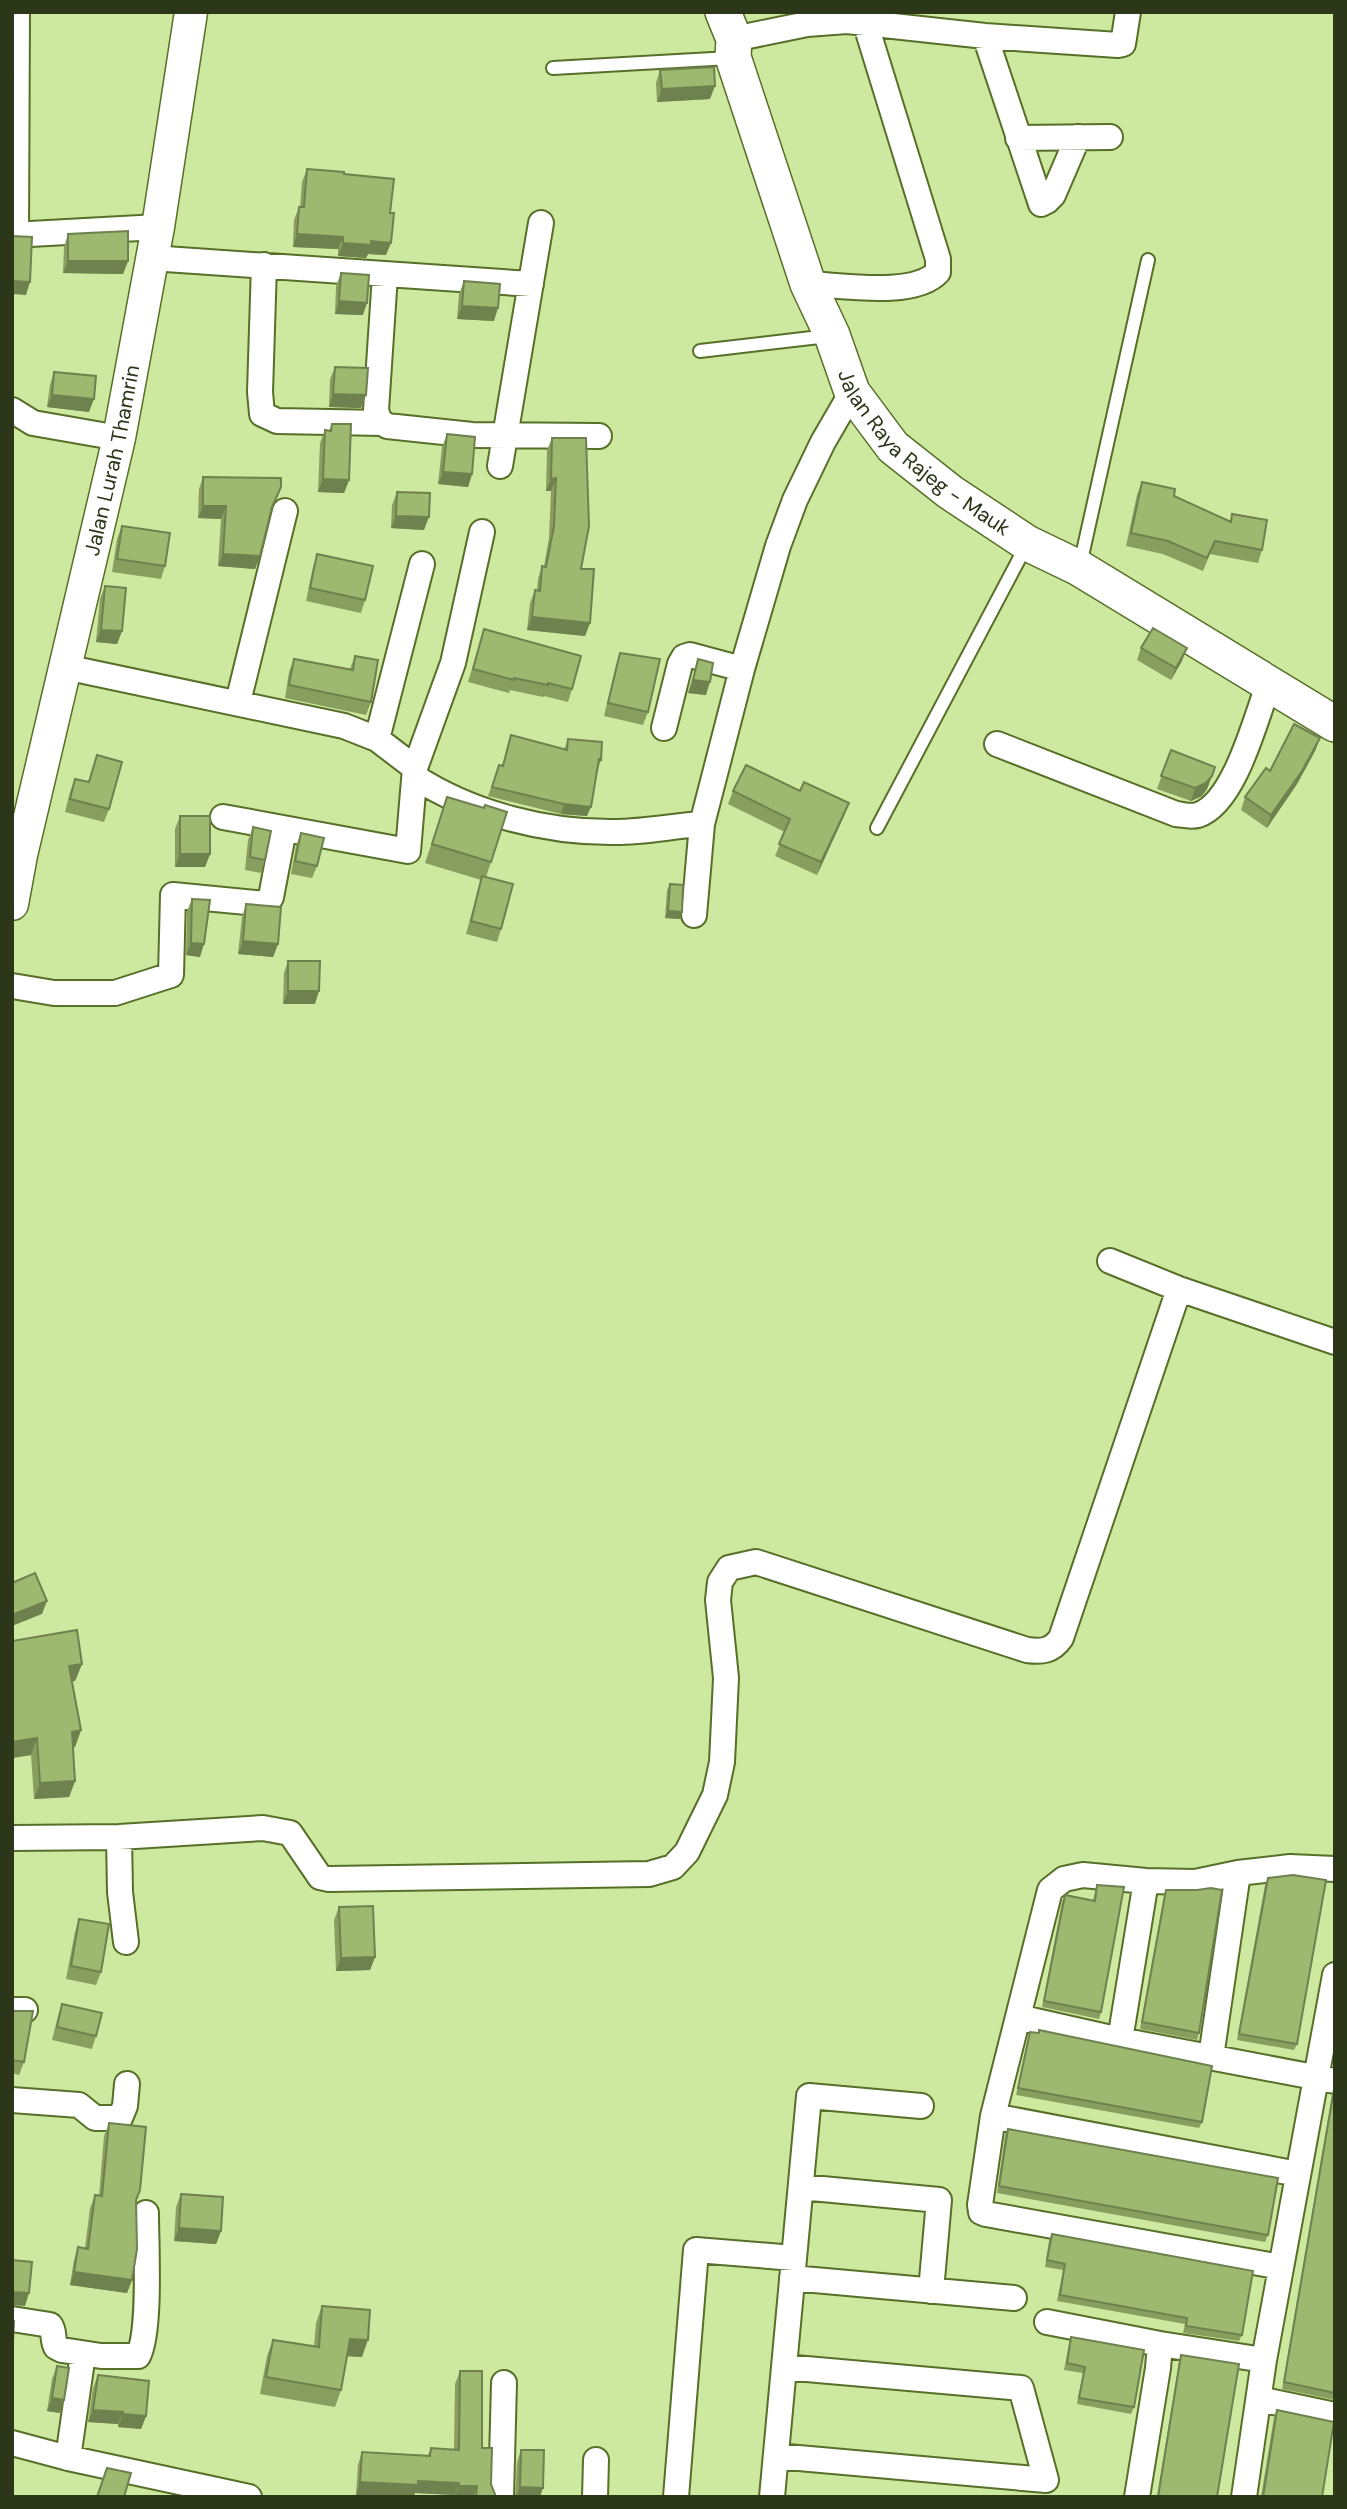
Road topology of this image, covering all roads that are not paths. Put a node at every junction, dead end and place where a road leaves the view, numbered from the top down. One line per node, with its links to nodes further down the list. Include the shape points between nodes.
1 (17, 12): 13 (street)
2 (191, 12): 12 (street, Jalan Lurah Thamrin)
3 (1128, 12): 6 (street, via 1123,44)
4 (865, 22): 5 (street, via 807,24); 6 (street); 19 (street, via 938,272 920,283 894,287)
5 (730, 36): 7 (lane); 19 (main road, Jalan Raya Rajeg - Mauk)
6 (985, 36): 10 (street)
7 (552, 68)
8 (1078, 137): 9 (street); 10 (street); 10 (street, via 1053,195 1044,204)
9 (1110, 137)
10 (1018, 138)
11 (541, 223): 18 (street)
12 (158, 227): 13 (street); 14 (street, Jalan Lurah Thamrin)
13 (14, 235)
14 (151, 258): 16 (street); 27 (street, Jalan Lurah Thamrin)
15 (1148, 260): 33 (lane)
16 (264, 265): 17 (street); 24 (street, via 262,414 277,421)
17 (385, 275): 18 (street); 24 (street, via 376,410)
18 (531, 284): 25 (street)
19 (808, 284): 20 (main road, Jalan Raya Rajeg - Mauk)
20 (832, 335): 21 (lane); 22 (main road, Jalan Raya Rajeg - Mauk)
21 (700, 351)
22 (852, 392): 31 (main road, Jalan Raya Rajeg - Mauk, via 907,460); 35 (street, via 794,499)
23 (12, 410): 27 (street, via 33,422)
24 (383, 423): 25 (street)
25 (505, 436): 26 (street); 28 (street)
26 (599, 436)
27 (119, 438): 34 (street, Jalan Lurah Thamrin)
28 (500, 466)
29 (285, 511): 37 (street)
30 (482, 532): 42 (street, via 453,663)
31 (1027, 543): 33 (main road, Jalan Raya Rajeg - Mauk); 45 (lane)
32 (422, 564): 40 (street)
33 (1079, 568): 36 (main road, Jalan Raya Rajeg - Mauk)
34 (65, 667): 37 (street); 47 (street, Jalan Lurah Thamrin)
35 (742, 668): 39 (street, via 684,657); 44 (street)
36 (1269, 683): 38 (main road, Jalan Raya Rajeg - Mauk); 41 (street, via 1237,768 1223,794 1199,815 1177,814)
37 (238, 702): 40 (street, via 344,726)
38 (1335, 724)
39 (664, 728)
40 (377, 739): 42 (street)
41 (997, 744)
42 (415, 773): 44 (street, via 454,799 542,826 615,832); 46 (street, via 408,851)
43 (223, 817): 46 (street)
44 (702, 824): 49 (street)
45 (877, 828)
46 (284, 829): 50 (street, via 267,904 173,895 171,975 115,993 54,993)
47 (17, 854): 48 (street, Jalan Lurah Thamrin)
48 (12, 904)
49 (694, 915)
50 (12, 986)
51 (1110, 1261): 52 (street)
52 (1179, 1289): 53 (street); 54 (street, via 1061,1638 1047,1650 1027,1650 756,1562 729,1567 720,1582 718,1600 726,1678 723,1762 715,1795 687,1852 673,1867 649,1874 329,1880 320,1877 290,1833 279,1829)
53 (1335, 1342)
54 (119, 1837): 55 (street); 59 (street)
55 (12, 1838)
56 (1335, 1869): 57 (street, via 1290,1867)
57 (1238, 1873): 58 (street, via 1195,1882); 63 (street)
58 (1146, 1881): 61 (street, via 1083,1875 1063,1879 1050,1890); 62 (street)
59 (126, 1942)
60 (1335, 1975): 64 (street)
61 (1018, 2017): 62 (street); 68 (street)
62 (1120, 2040): 63 (street)
63 (1211, 2057): 64 (street)
64 (1325, 2079): 69 (street)
65 (127, 2084): 66 (street, via 120,2118 95,2118 79,2105)
66 (12, 2100)
67 (921, 2106): 70 (street, via 809,2096)
68 (993, 2116): 69 (street); 72 (street, via 979,2205 983,2213)
69 (1298, 2174): 72 (street)
70 (801, 2188): 73 (street); 74 (street, via 939,2200)
71 (146, 2213): 79 (street, via 141,2350 132,2358)
72 (1281, 2267): 80 (street)
73 (793, 2268): 74 (street); 81 (street); 93 (street, via 696,2250)
74 (931, 2291): 75 (street)
75 (1014, 2298)
76 (12, 2319): 79 (street, via 50,2325 56,2347)
77 (1047, 2322): 78 (street)
78 (1160, 2344): 80 (street); 95 (street)
79 (83, 2354): 87 (street)
80 (1264, 2360): 83 (street)
81 (784, 2367): 86 (street); 86 (street, via 1021,2388 1046,2480)
82 (504, 2383): 91 (street)
83 (1259, 2399): 84 (street); 96 (street)
84 (1335, 2415)
85 (12, 2443): 87 (street)
86 (776, 2456): 94 (street)
87 (68, 2458): 89 (street)
88 (596, 2460): 92 (street)
89 (176, 2489): 90 (street)
90 (249, 2497)
91 (501, 2497)
92 (595, 2497)
93 (676, 2497)
94 (772, 2497)
95 (1137, 2497)
96 (1244, 2497)

